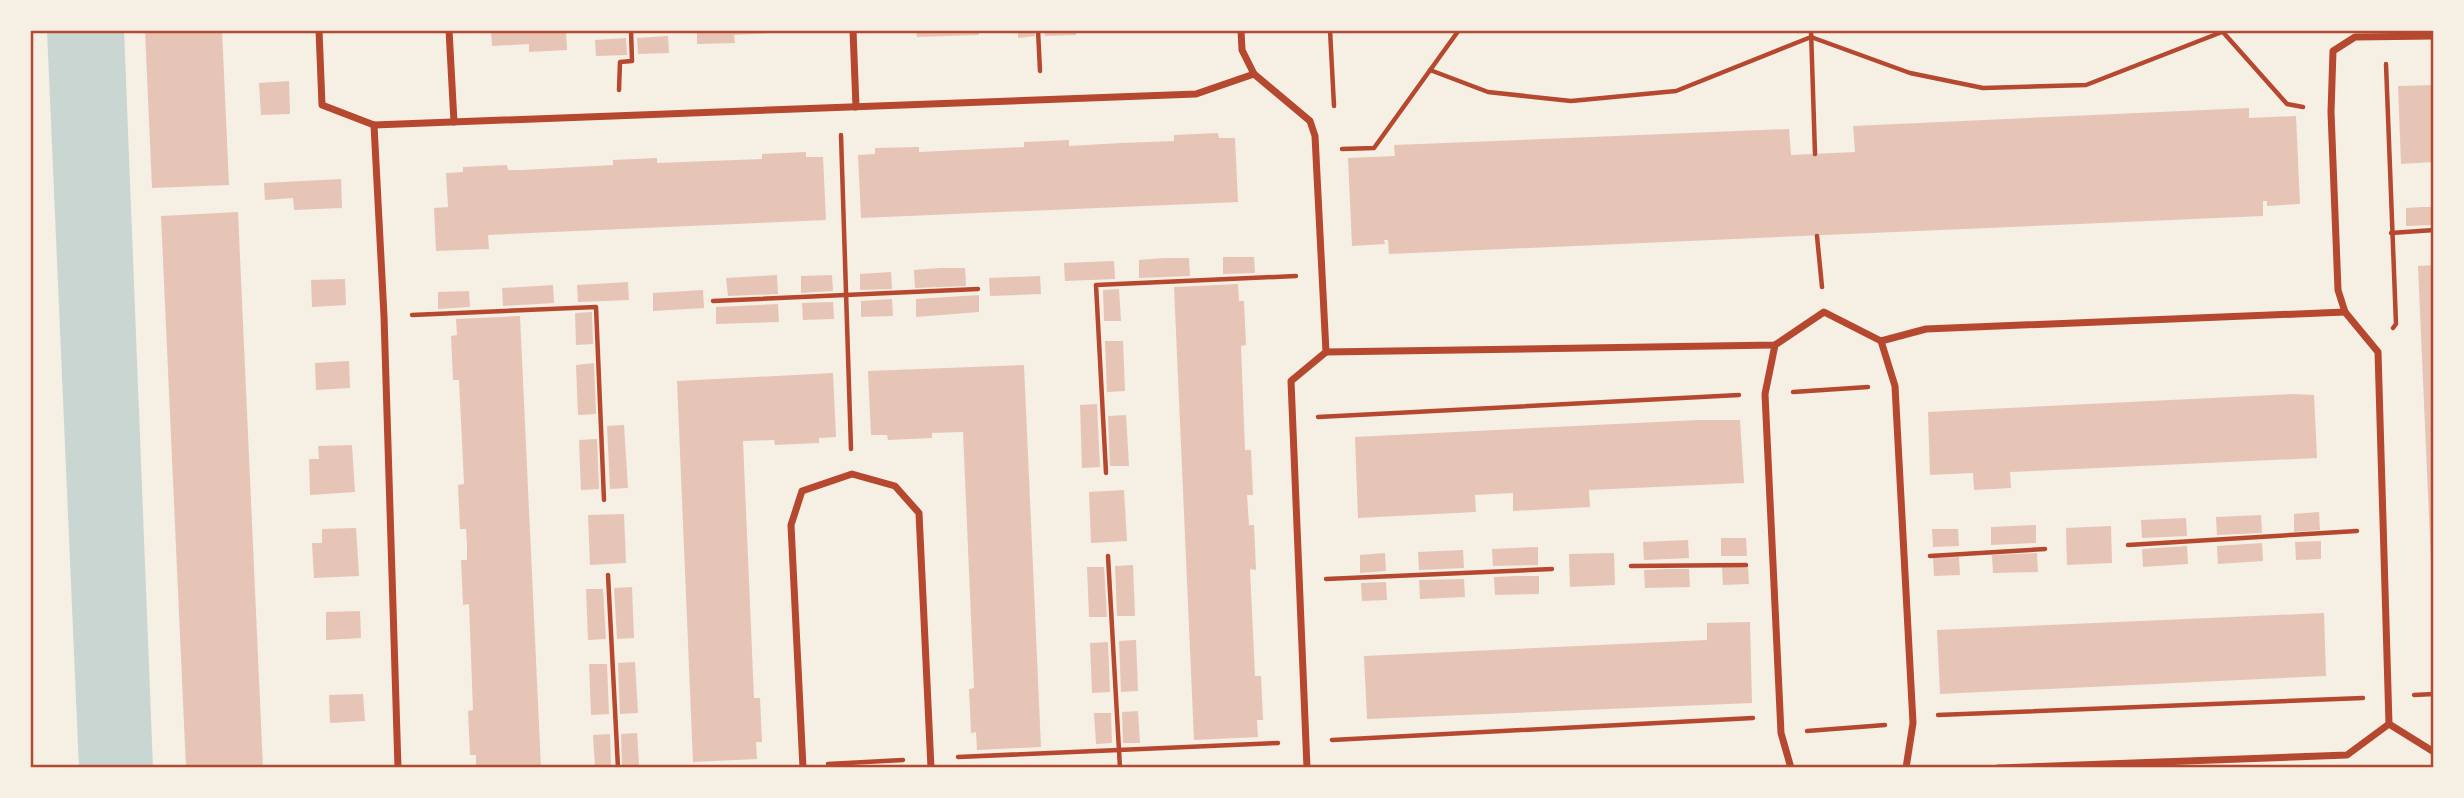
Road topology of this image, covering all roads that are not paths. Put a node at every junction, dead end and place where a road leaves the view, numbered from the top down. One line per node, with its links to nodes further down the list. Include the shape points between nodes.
1 (318, 30): 10 (street, via 322,105)
2 (449, 30): 9 (street)
3 (853, 30): 8 (street)
4 (1241, 30): 7 (street, via 1242,50)
5 (2357, 33): 6 (street); 11 (street, via 2333,51 2338,290)
6 (2434, 36)
7 (1254, 74): 8 (street, via 1196,94); 14 (street, via 1310,121 1315,136)
8 (856, 107): 9 (street)
9 (454, 122): 10 (street)
10 (374, 125): 17 (street)
11 (2345, 312): 12 (street, via 1926,329); 15 (street, via 2378,352)
12 (1881, 341): 13 (street, via 1824,312); 22 (street, via 1895,386 1913,723)
13 (1775, 345): 14 (street); 21 (street, via 1765,394 1782,733)
14 (1326, 352): 20 (street, via 1291,381)
15 (2389, 724): 16 (street); 23 (street, via 2347,755)
16 (2434, 752)
17 (398, 768)
18 (803, 768): 19 (street, via 791,525 802,491 852,474 895,486 919,513)
19 (931, 768)
20 (1307, 768)
21 (1791, 768)
22 (1906, 768)
23 (1998, 768)

